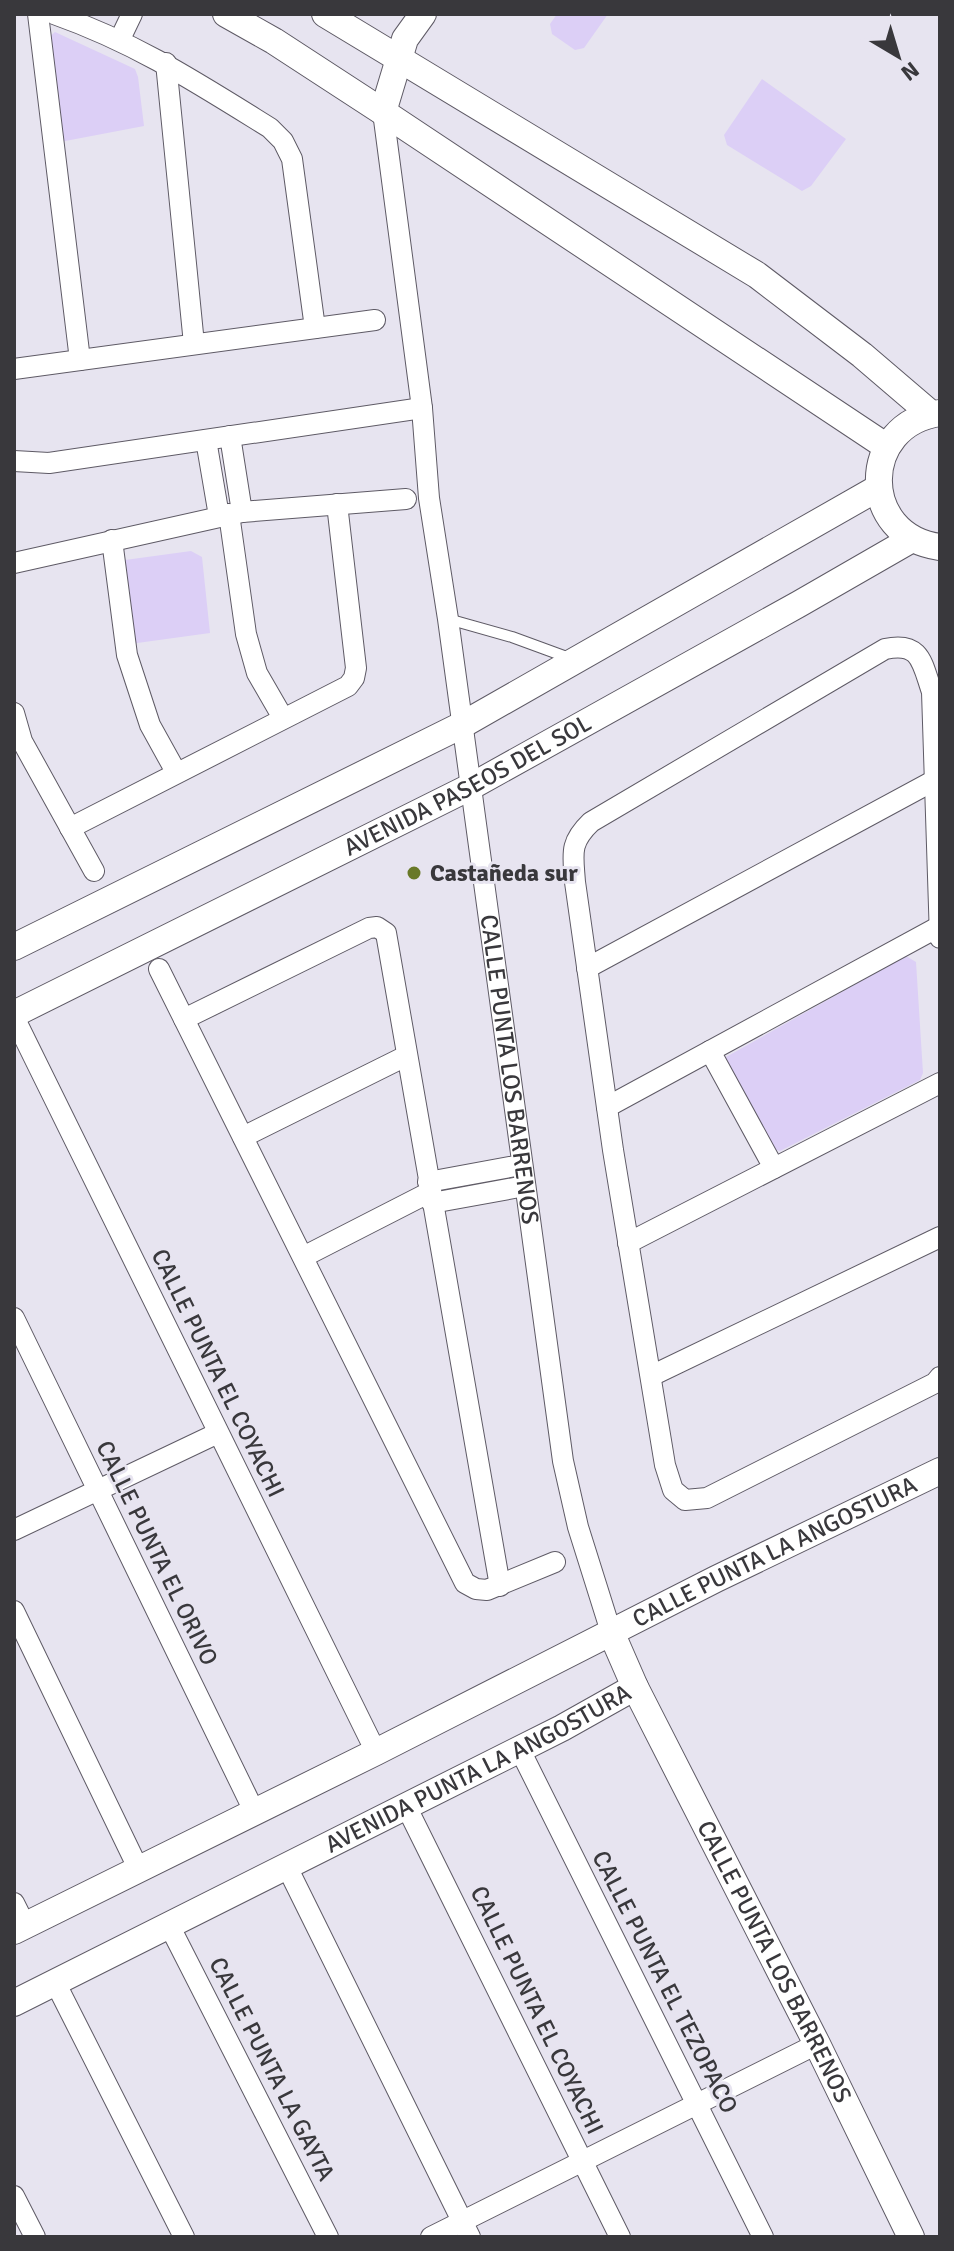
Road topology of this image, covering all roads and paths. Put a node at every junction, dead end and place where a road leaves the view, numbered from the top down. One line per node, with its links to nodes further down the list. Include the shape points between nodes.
1 (38, 14): 15 (street)
2 (54, 14): 7 (street)
3 (132, 14): 8 (street)
4 (226, 14): 11 (street)
5 (325, 14): 9 (street)
6 (423, 14): 9 (street, via 405,39)
7 (99, 22): 8 (street)
8 (120, 39): 10 (street)
9 (401, 59): 11 (street); 18 (street, via 757,275)
10 (166, 63): 13 (street, via 283,141 292,159); 14 (street)
11 (383, 112): 17 (street, CALLE PUNTA LOS BARRENOS); 21 (street)
12 (375, 320): 13 (street)
13 (315, 328): 14 (street)
14 (194, 344): 15 (street)
15 (80, 360): 16 (street)
16 (14, 369)
17 (422, 408): 19 (street); 33 (street, CALLE PUNTA LOS BARRENOS, via 429,498)
18 (935, 414): 21 (street, via 905,426)
19 (230, 436): 20 (street); 28 (street)
20 (206, 440): 23 (street); 28 (street)
21 (887, 447): 25 (street)
22 (14, 461): 23 (street)
23 (49, 463): 24 (street)
24 (14, 477)
25 (878, 488): 29 (street, via 893,523); 34 (street)
26 (406, 499): 27 (street)
27 (337, 504): 28 (street); 36 (street, via 354,678 348,686)
28 (230, 514): 30 (street); 36 (street, via 246,634 257,673)
29 (912, 539): 31 (street); 40 (street, AVENIDA PASEOS DEL SOL)
30 (112, 540): 32 (street); 38 (street, via 130,667 150,725)
31 (940, 547)
32 (14, 563)
33 (448, 619): 34 (lane); 37 (street, CALLE PUNTA LOS BARRENOS)
34 (576, 661): 37 (street)
35 (14, 713): 41 (street, via 22,741)
36 (283, 718): 38 (street)
37 (462, 725): 40 (street, CALLE PUNTA LOS BARRENOS); 45 (street)
38 (176, 772): 41 (street)
39 (935, 780): 43 (street); 46 (street); 46 (street, via 932,692 922,663 914,650 900,645 885,649 577,835 573,857)
40 (472, 786): 48 (street, AVENIDA PASEOS DEL SOL); 55 (street, CALLE PUNTA LOS BARRENOS)
41 (70, 828): 42 (street)
42 (94, 871)
43 (940, 926): 44 (street); 50 (street)
44 (940, 938)
45 (14, 947)
46 (587, 968): 53 (street)
47 (159, 969): 49 (street)
48 (14, 1016): 65 (street, CALLE PUNTA EL COYACHI)
49 (184, 1019): 51 (street, via 377,927 386,933); 54 (street)
50 (710, 1051): 53 (street); 56 (street)
51 (406, 1056): 54 (street); 58 (street)
52 (940, 1083): 56 (street)
53 (607, 1107): 60 (street)
54 (243, 1137): 61 (street)
55 (521, 1165): 57 (street, CALLE PUNTA LOS BARRENOS); 58 (street)
56 (774, 1168): 60 (street)
57 (525, 1186): 58 (street); 72 (street, CALLE PUNTA LOS BARRENOS, via 563,1461)
58 (430, 1192): 61 (street); 70 (street)
59 (940, 1237): 63 (street)
60 (628, 1243): 63 (street)
61 (303, 1257): 70 (street, via 465,1583 487,1590)
62 (14, 1318): 67 (street, CALLE PUNTA EL ORIVO)
63 (651, 1376): 64 (street, via 665,1465 673,1490 685,1500 707,1498)
64 (940, 1377)
65 (218, 1433): 67 (street); 75 (street, CALLE PUNTA EL COYACHI)
66 (940, 1471): 72 (street, CALLE PUNTA LA ANGOSTURA)
67 (98, 1490): 68 (street); 77 (street, CALLE PUNTA EL ORIVO)
68 (14, 1530)
69 (555, 1562): 70 (street)
70 (500, 1586)
71 (14, 1611): 79 (street)
72 (611, 1632): 73 (street, AVENIDA PUNTA LA ANGOSTURA); 75 (street)
73 (635, 1687): 74 (street, AVENIDA PUNTA LA ANGOSTURA); 84 (street, CALLE PUNTA LOS BARRENOS)
74 (520, 1750): 76 (street, AVENIDA PUNTA LA ANGOSTURA); 85 (street, CALLE PUNTA EL TEZOPACO)
75 (376, 1752): 77 (street)
76 (406, 1806): 78 (street, AVENIDA PUNTA LA ANGOSTURA); 86 (street, CALLE PUNTA EL COYACHI)
77 (254, 1811): 79 (street)
78 (287, 1867): 81 (street, AVENIDA PUNTA LA ANGOSTURA); 88 (street)
79 (139, 1870): 80 (street)
80 (18, 1920)
81 (169, 1925): 82 (street, AVENIDA PUNTA LA ANGOSTURA); 91 (street, CALLE PUNTA LA GAYTA)
82 (55, 1982): 83 (street, AVENIDA PUNTA LA ANGOSTURA); 90 (street)
83 (14, 2003)
84 (817, 2044): 85 (street); 95 (street, CALLE PUNTA LOS BARRENOS)
85 (697, 2105): 86 (street); 94 (street, CALLE PUNTA EL TEZOPACO)
86 (583, 2163): 88 (street); 93 (street, CALLE PUNTA EL COYACHI)
87 (14, 2196): 89 (street)
88 (467, 2230): 92 (street)
89 (35, 2237)
90 (184, 2237)
91 (328, 2237)
92 (431, 2237)
93 (620, 2237)
94 (763, 2237)
95 (911, 2237)

